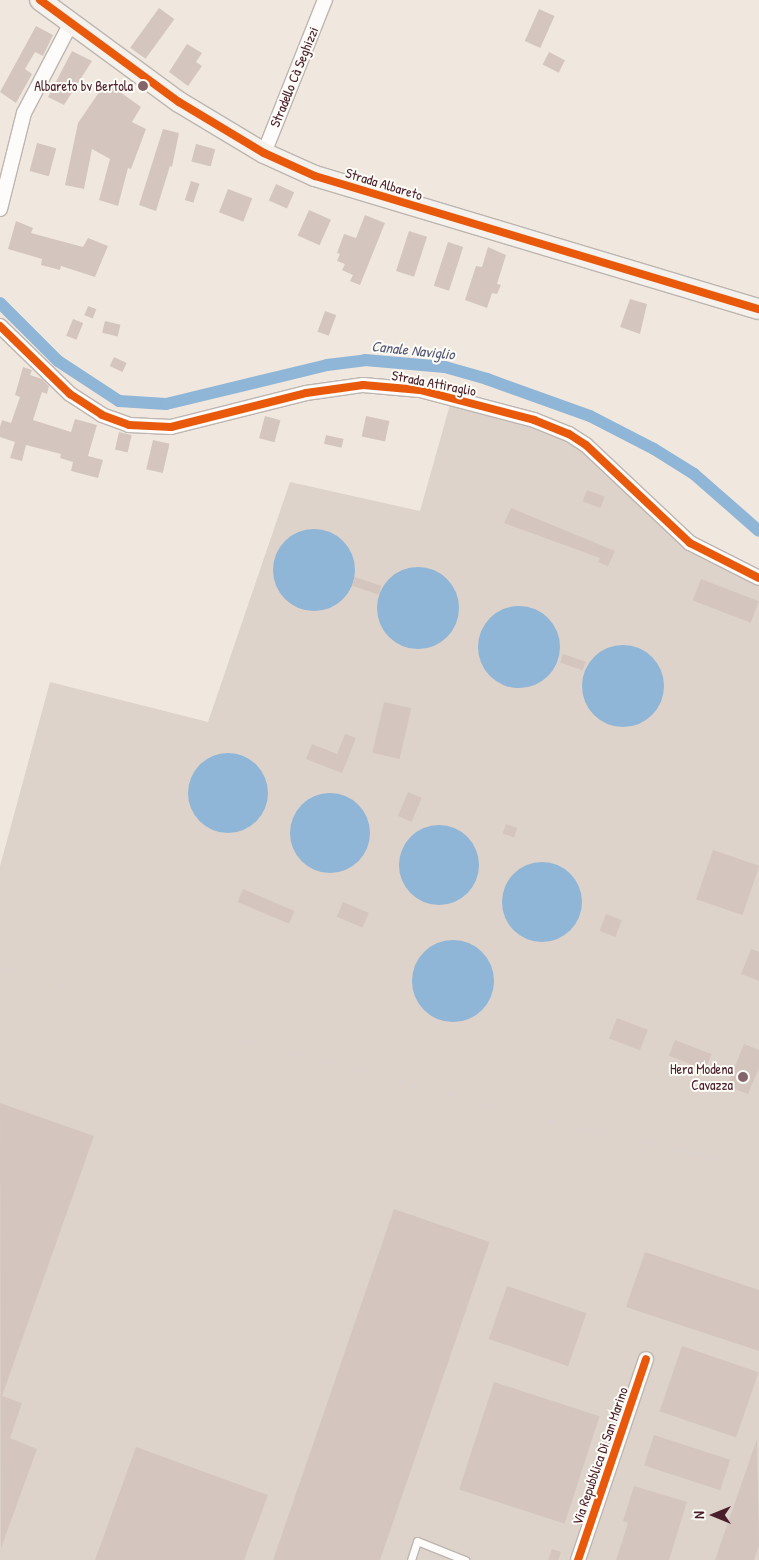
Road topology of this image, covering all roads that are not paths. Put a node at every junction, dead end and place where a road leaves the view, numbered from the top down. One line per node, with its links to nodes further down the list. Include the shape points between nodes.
1 (40, 0): 3 (street, Strada Albareto)
2 (325, 0): 4 (street, Stradello Cà Seghizzi)
3 (72, 21): 4 (street, Strada Albareto, via 179,102); 5 (street, via 24,113)
4 (264, 153): 6 (street, Strada Albareto, via 315,176)
5 (0, 209)
6 (759, 309)
7 (0, 326): 8 (street, Strada Attiraglio, via 78,400 102,416 129,425 171,427 306,393 364,385 420,390 534,420 569,434 586,445 690,543)
8 (759, 578)
9 (646, 1359): 12 (street, Via Repubblica Di San Marino)
10 (411, 1560): 11 (lane, via 417,1542)
11 (465, 1560)
12 (578, 1560)

